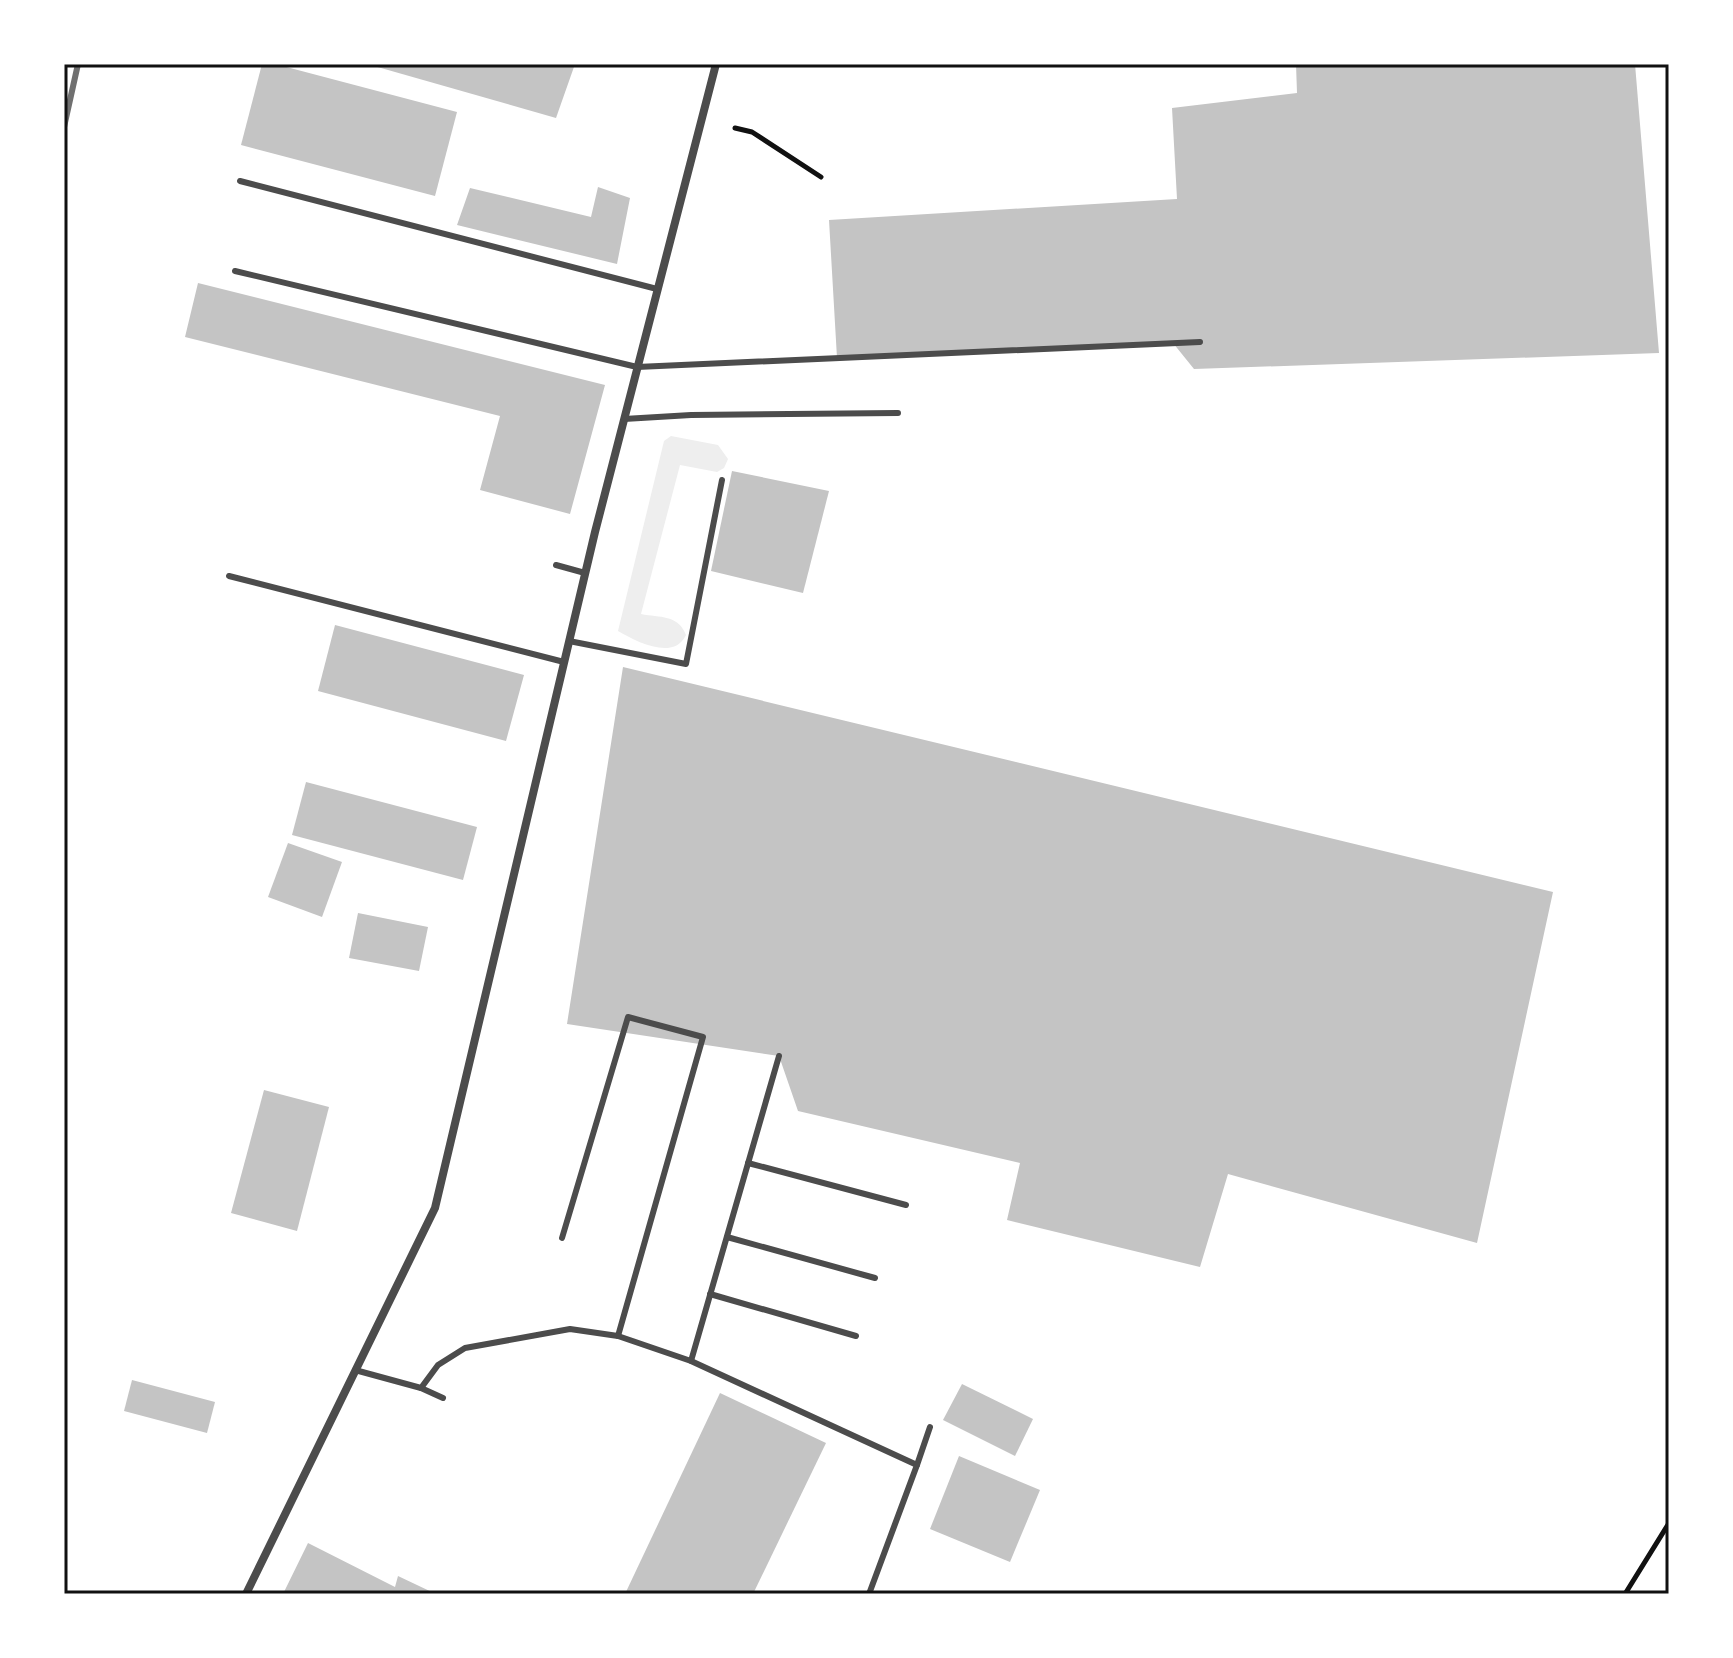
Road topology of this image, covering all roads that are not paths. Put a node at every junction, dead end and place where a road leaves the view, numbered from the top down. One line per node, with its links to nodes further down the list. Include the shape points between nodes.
1 (716, 64): 4 (street)
2 (240, 181): 4 (lane)
3 (235, 271): 6 (lane)
4 (657, 289): 6 (street)
5 (1200, 342): 6 (lane)
6 (637, 367): 8 (street)
7 (898, 413): 8 (lane)
8 (624, 419): 11 (street)
9 (722, 480): 13 (lane, via 686,664)
10 (556, 565): 11 (lane)
11 (585, 573): 13 (street)
12 (229, 576): 14 (lane)
13 (569, 641): 14 (street)
14 (564, 662): 25 (street, via 435,1208)
15 (779, 1056): 16 (lane)
16 (748, 1163): 17 (lane); 18 (lane)
17 (906, 1205)
18 (727, 1237): 20 (lane); 21 (lane)
19 (562, 1238): 22 (lane, via 628,1017 703,1037)
20 (875, 1278)
21 (710, 1294): 23 (lane); 24 (lane)
22 (618, 1336): 24 (lane); 26 (lane, via 570,1329 465,1348 438,1365)
23 (856, 1336)
24 (691, 1361): 29 (lane)
25 (355, 1370): 26 (lane); 30 (street)
26 (421, 1388): 27 (lane)
27 (443, 1398)
28 (930, 1427): 29 (lane)
29 (917, 1465): 31 (lane)
30 (246, 1594)
31 (869, 1594)

